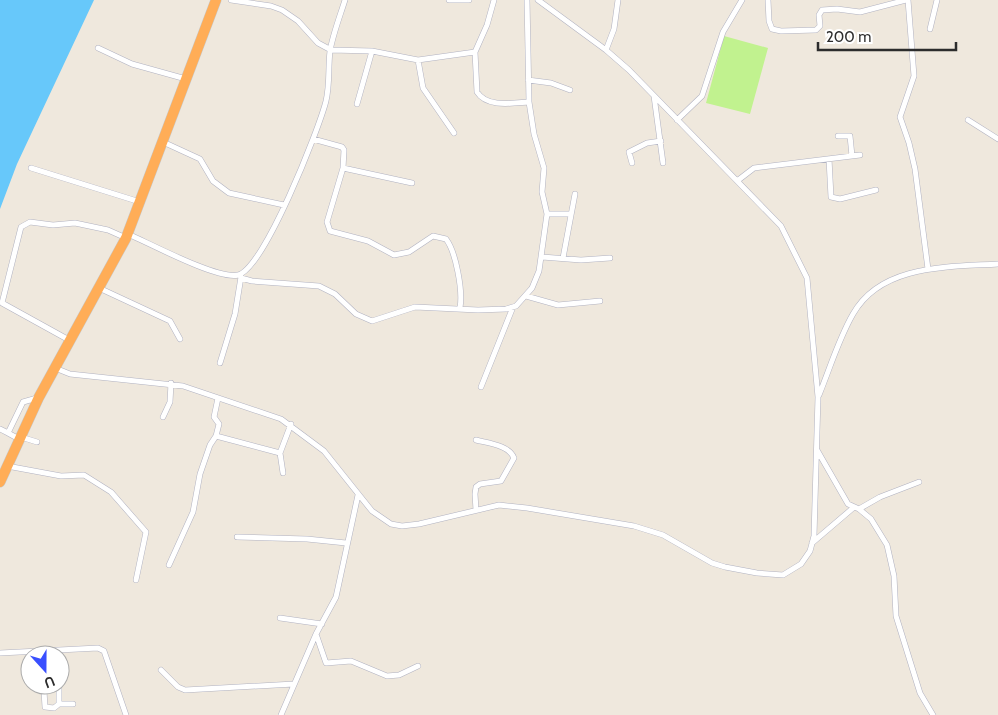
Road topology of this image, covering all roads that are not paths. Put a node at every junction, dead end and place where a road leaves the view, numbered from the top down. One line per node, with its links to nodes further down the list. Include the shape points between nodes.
1 (216, 0): 21 (highway)
2 (231, 0): 16 (street, via 282,10)
3 (345, 0): 16 (street)
4 (449, 0): 5 (street)
5 (470, 0)
6 (494, 0): 19 (street)
7 (527, 0): 22 (street)
8 (538, 0): 17 (street)
9 (618, 0): 17 (street, via 614,29)
10 (742, 0): 27 (street, via 723,32 700,99)
11 (768, 0): 12 (street, via 770,25 772,29 781,31 816,30 820,26 818,15 822,10 860,12)
12 (907, 0): 55 (street, via 914,76 900,117 915,169)
13 (936, 0): 14 (street)
14 (930, 29)
15 (98, 48): 21 (street, via 132,64)
16 (330, 50): 18 (street); 31 (street, via 326,99)
17 (606, 50): 24 (street)
18 (372, 51): 20 (street); 26 (street)
19 (476, 52): 20 (street); 25 (street, via 475,79 480,97 495,103)
20 (418, 60): 29 (street, via 423,88)
21 (186, 79): 34 (highway)
22 (528, 80): 23 (street, via 551,82); 25 (street)
23 (570, 90)
24 (654, 96): 27 (street); 33 (street)
25 (529, 102): 48 (street, via 544,168 542,192)
26 (357, 104)
27 (677, 120): 42 (street)
28 (968, 120): 32 (street)
29 (454, 133)
30 (838, 136): 36 (street, via 850,136)
31 (313, 139): 41 (street, via 342,147 345,152); 47 (street)
32 (998, 139)
33 (661, 141): 38 (street); 39 (street, via 647,143 629,152)
34 (163, 142): 46 (highway); 47 (street, via 200,159 213,181 230,193)
35 (860, 155): 36 (street)
36 (852, 156): 37 (street)
37 (829, 159): 42 (street, via 754,168); 44 (street, via 829,194 833,198)
38 (663, 163)
39 (632, 164)
40 (31, 168): 46 (street)
41 (343, 168): 43 (street); 61 (street, via 327,222 328,229 368,241 394,255 410,252 433,236 446,239 452,250 460,286)
42 (737, 181): 69 (street, via 781,226 802,264 807,278)
43 (412, 184)
44 (876, 190)
45 (575, 194): 49 (street)
46 (141, 203): 50 (highway)
47 (284, 205): 56 (street, via 272,232)
48 (547, 214): 49 (street); 51 (street)
49 (571, 214): 52 (street)
50 (127, 236): 56 (street, via 217,273); 57 (highway); 63 (street, via 76,224 27,223 21,227 2,303)
51 (542, 256): 52 (street); 58 (street, via 536,280)
52 (562, 258): 53 (street)
53 (610, 258)
54 (998, 264): 55 (street)
55 (928, 269): 69 (street, via 890,280 859,306 850,319)
56 (241, 276): 61 (street, via 252,281 319,286 335,294 356,314 372,321 411,308); 64 (street, via 235,314)
57 (99, 288): 62 (street, via 170,322); 63 (highway)
58 (526, 296): 59 (street, via 558,305); 60 (street)
59 (600, 301)
60 (513, 307): 61 (street); 67 (street)
61 (460, 308)
62 (180, 339)
63 (69, 340): 65 (highway)
64 (220, 363)
65 (54, 368): 66 (street, via 70,374); 68 (highway)
66 (171, 383): 70 (street); 71 (street, via 170,402)
67 (481, 387)
68 (39, 397): 74 (street, via 23,402); 76 (highway)
69 (818, 397): 79 (street)
70 (218, 398): 72 (street); 75 (street, via 214,417 219,424)
71 (163, 417)
72 (290, 424): 80 (street); 85 (street, via 324,451)
73 (0, 429): 74 (street)
74 (8, 433): 76 (street)
75 (216, 436): 80 (street); 91 (street, via 200,474 193,512)
76 (20, 438): 78 (street); 81 (highway)
77 (476, 440): 87 (street, via 511,452 514,458 501,481 476,487)
78 (37, 442)
79 (817, 450): 86 (street, via 843,497); 89 (street)
80 (280, 453): 82 (street)
81 (6, 466): 83 (highway); 92 (street, via 61,476 81,474 111,492 146,532)
82 (283, 473)
83 (0, 482)
84 (919, 482): 86 (street)
85 (358, 495): 87 (street, via 382,518 402,526); 90 (street)
86 (856, 509): 89 (street); 110 (street, via 880,530 887,546 894,576 896,616 920,693)
87 (476, 510): 89 (street, via 507,506 634,526 664,535 712,562 737,570 773,575 795,570 806,558)
88 (237, 537): 90 (street, via 308,539)
89 (812, 543)
90 (346, 544): 94 (street, via 336,597)
91 (168, 566)
92 (136, 580)
93 (280, 618): 94 (street)
94 (322, 624): 95 (street)
95 (316, 634): 99 (street, via 326,663 351,661 387,676 399,675); 101 (street)
96 (70, 651): 108 (street, via 98,648 104,651)
97 (0, 653): 98 (street)
98 (20, 653)
99 (418, 666)
100 (161, 670): 101 (street, via 185,690)
101 (294, 684): 109 (street)
102 (44, 695): 106 (street)
103 (59, 695): 104 (street)
104 (59, 704): 105 (street); 106 (street)
105 (73, 704)
106 (47, 708): 107 (street)
107 (47, 715)
108 (126, 715)
109 (281, 715)
110 (933, 715)

